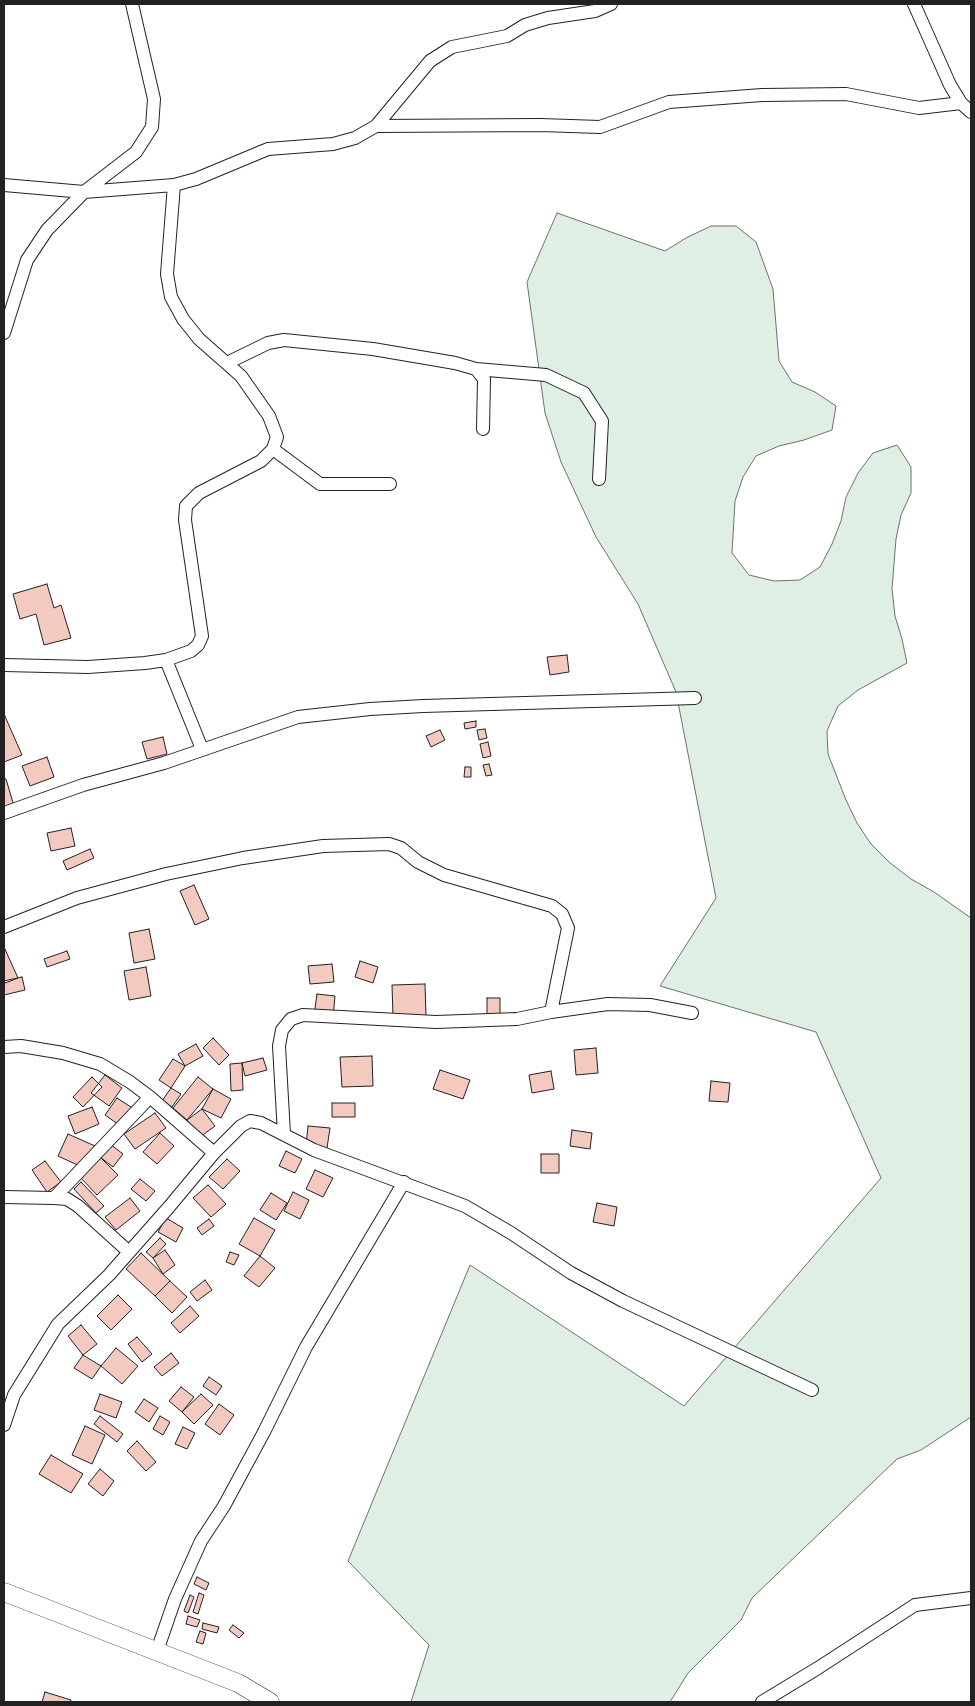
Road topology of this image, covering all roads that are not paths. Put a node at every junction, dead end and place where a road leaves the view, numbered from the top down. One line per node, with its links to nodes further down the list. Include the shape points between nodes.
1 (132, 4): 10 (street, via 154,99 152,127 136,152)
2 (611, 4): 4 (street, via 595,10)
3 (914, 4): 5 (street)
4 (570, 9): 7 (street, via 525,25 507,36 452,47 430,61)
5 (961, 103): 6 (street); 7 (street, via 918,108 846,94 762,95 669,102 600,127)
6 (971, 112)
7 (376, 126): 9 (street, via 355,138 333,144 268,149)
8 (4, 185): 10 (street)
9 (174, 185): 10 (street); 12 (street, via 167,274 171,297 182,319)
10 (84, 192): 11 (street, via 47,230 27,260)
11 (4, 333)
12 (227, 363): 13 (street, via 268,342 284,340 373,349); 15 (street, via 241,376 270,416 277,437)
13 (476, 369): 14 (street, via 484,379); 16 (street, via 546,375 584,393 602,421)
14 (482, 429)
15 (273, 449): 17 (street, via 320,484); 18 (street, via 261,461 199,493 186,506 185,520 202,636 191,651)
16 (599, 479)
17 (390, 484)
18 (166, 660): 19 (street, via 88,667); 21 (street)
19 (4, 665)
20 (695, 698): 21 (street, via 370,709 298,717)
21 (202, 749): 22 (street)
22 (4, 813)
23 (4, 927): 24 (street, via 77,898 166,874 324,846 389,844 401,848 444,876 552,906 562,914 568,928)
24 (551, 1012): 25 (street, via 608,1004 650,1005); 28 (street, via 517,1019 436,1022 303,1014 282,1030 279,1046)
25 (692, 1013)
26 (4, 1047): 27 (street, via 21,1046 63,1053 100,1064)
27 (150, 1097): 29 (street); 32 (street)
28 (284, 1134): 29 (street, via 250,1121); 30 (street, via 314,1150)
29 (214, 1153): 33 (street)
30 (404, 1182): 34 (street, via 465,1206 571,1273 614,1296); 38 (street, via 306,1347 264,1432 201,1542 175,1599)
31 (4, 1197): 32 (street)
32 (54, 1198): 33 (street, via 67,1199 78,1206)
33 (129, 1252): 35 (street, via 58,1324 14,1395)
34 (812, 1390)
35 (4, 1425)
36 (4, 1592): 38 (street)
37 (971, 1598): 40 (street, via 915,1605)
38 (157, 1651): 39 (street, via 238,1683)
39 (270, 1702)
40 (762, 1702)

